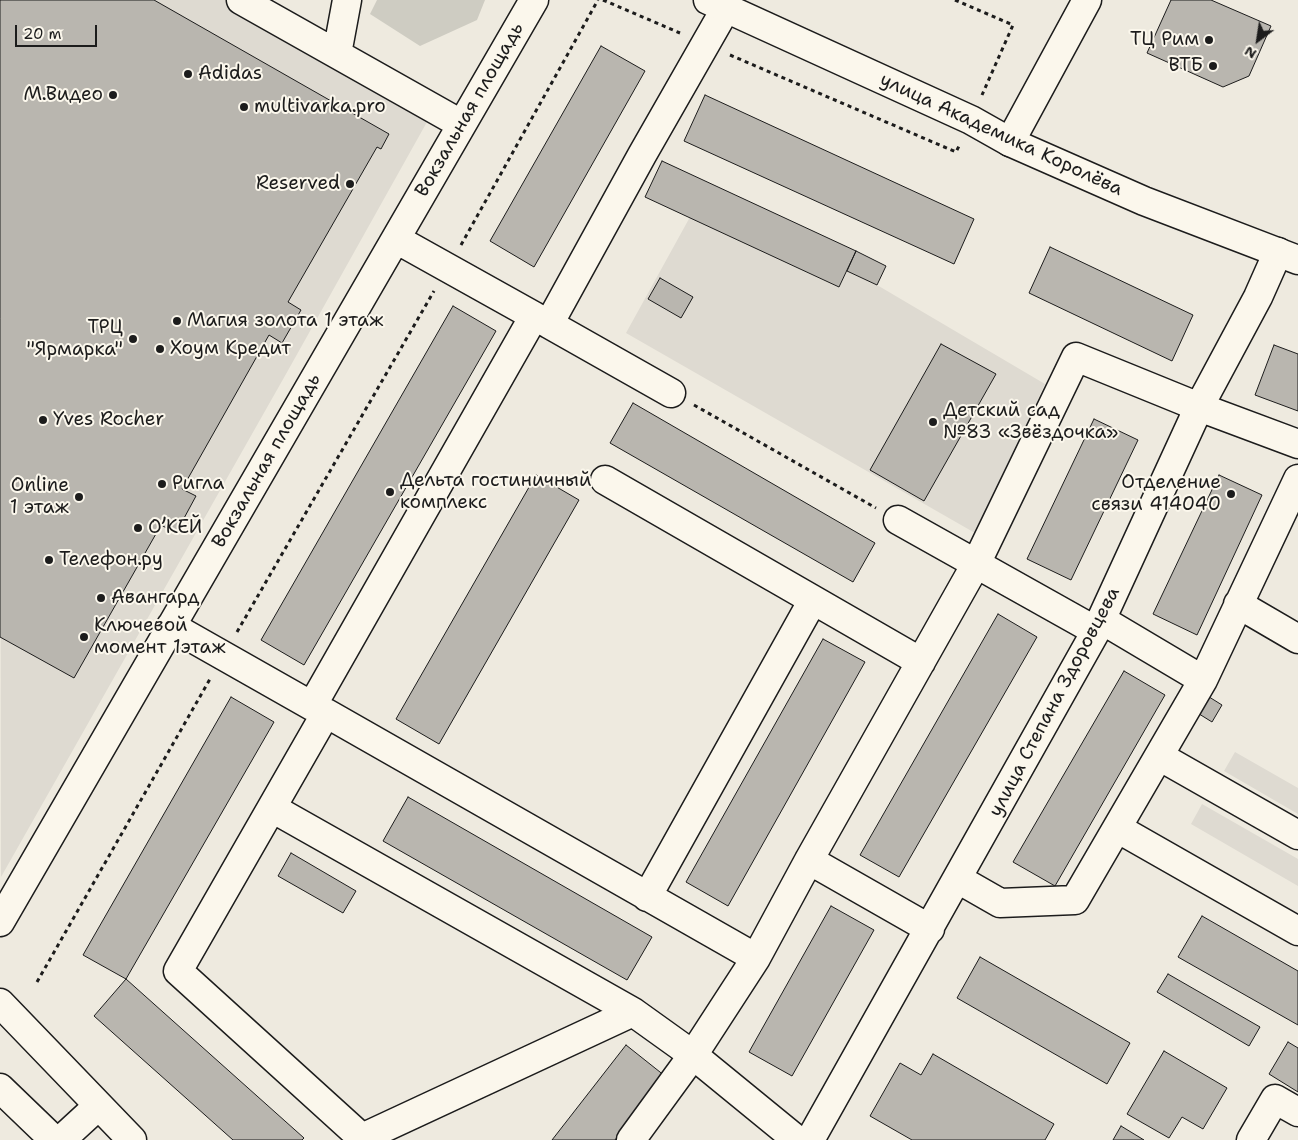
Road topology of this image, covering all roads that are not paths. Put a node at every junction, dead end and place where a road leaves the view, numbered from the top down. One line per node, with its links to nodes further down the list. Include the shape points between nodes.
1 (241, 0): 6 (street)
2 (347, 0): 6 (street)
3 (534, 0): 7 (street, Вокзальная площадь)
4 (1087, 0): 8 (street)
5 (717, 4): 8 (street, улица Академика Королёва, via 971,120); 11 (street, via 638,164)
6 (337, 54): 7 (street)
7 (461, 124): 9 (street, Вокзальная площадь)
8 (1010, 142): 10 (street, улица Академика Королёва, via 1144,201)
9 (396, 238): 11 (street); 21 (street, Вокзальная площадь)
10 (1288, 256): 13 (street, улица Степана Здоровцева, via 1258,297)
11 (542, 320): 12 (street); 26 (street)
12 (671, 393)
13 (1200, 407): 14 (street); 18 (street, via 1076,357); 22 (street, улица Степана Здоровцева)
14 (1298, 444)
15 (1298, 479): 20 (street)
16 (604, 480): 19 (street)
17 (898, 520): 18 (street)
18 (976, 564): 22 (street); 24 (street)
19 (814, 600): 24 (street); 33 (street)
20 (1238, 604): 23 (street); 25 (street)
21 (172, 626): 26 (street); 34 (street, Вокзальная площадь)
22 (1099, 626): 25 (street); 32 (street, улица Степана Здоровцева)
23 (1298, 639)
24 (921, 662): 31 (street)
25 (1203, 680): 27 (street)
26 (319, 710): 28 (street); 33 (street)
27 (1159, 756): 29 (street); 30 (street)
28 (272, 808): 39 (street); 44 (street, via 178,971)
29 (1117, 828): 32 (street, via 1075,900 1000,903); 36 (street)
30 (1298, 835)
31 (809, 860): 35 (street); 37 (street)
32 (958, 879): 35 (street, улица Степана Здоровцева)
33 (647, 897): 37 (street)
34 (0, 922)
35 (930, 929): 50 (street, улица Степана Здоровцева)
36 (1298, 931)
37 (756, 958): 40 (street)
38 (0, 1002): 42 (street)
39 (633, 1012): 40 (street); 44 (street)
40 (693, 1055): 48 (street); 49 (street)
41 (0, 1088): 45 (street)
42 (98, 1106): 46 (street); 47 (street)
43 (1298, 1112): 51 (street, via 1275,1099)
44 (362, 1139)
45 (54, 1140)
46 (61, 1140)
47 (132, 1140)
48 (631, 1140)
49 (797, 1140)
50 (810, 1140)
51 (1251, 1140)

